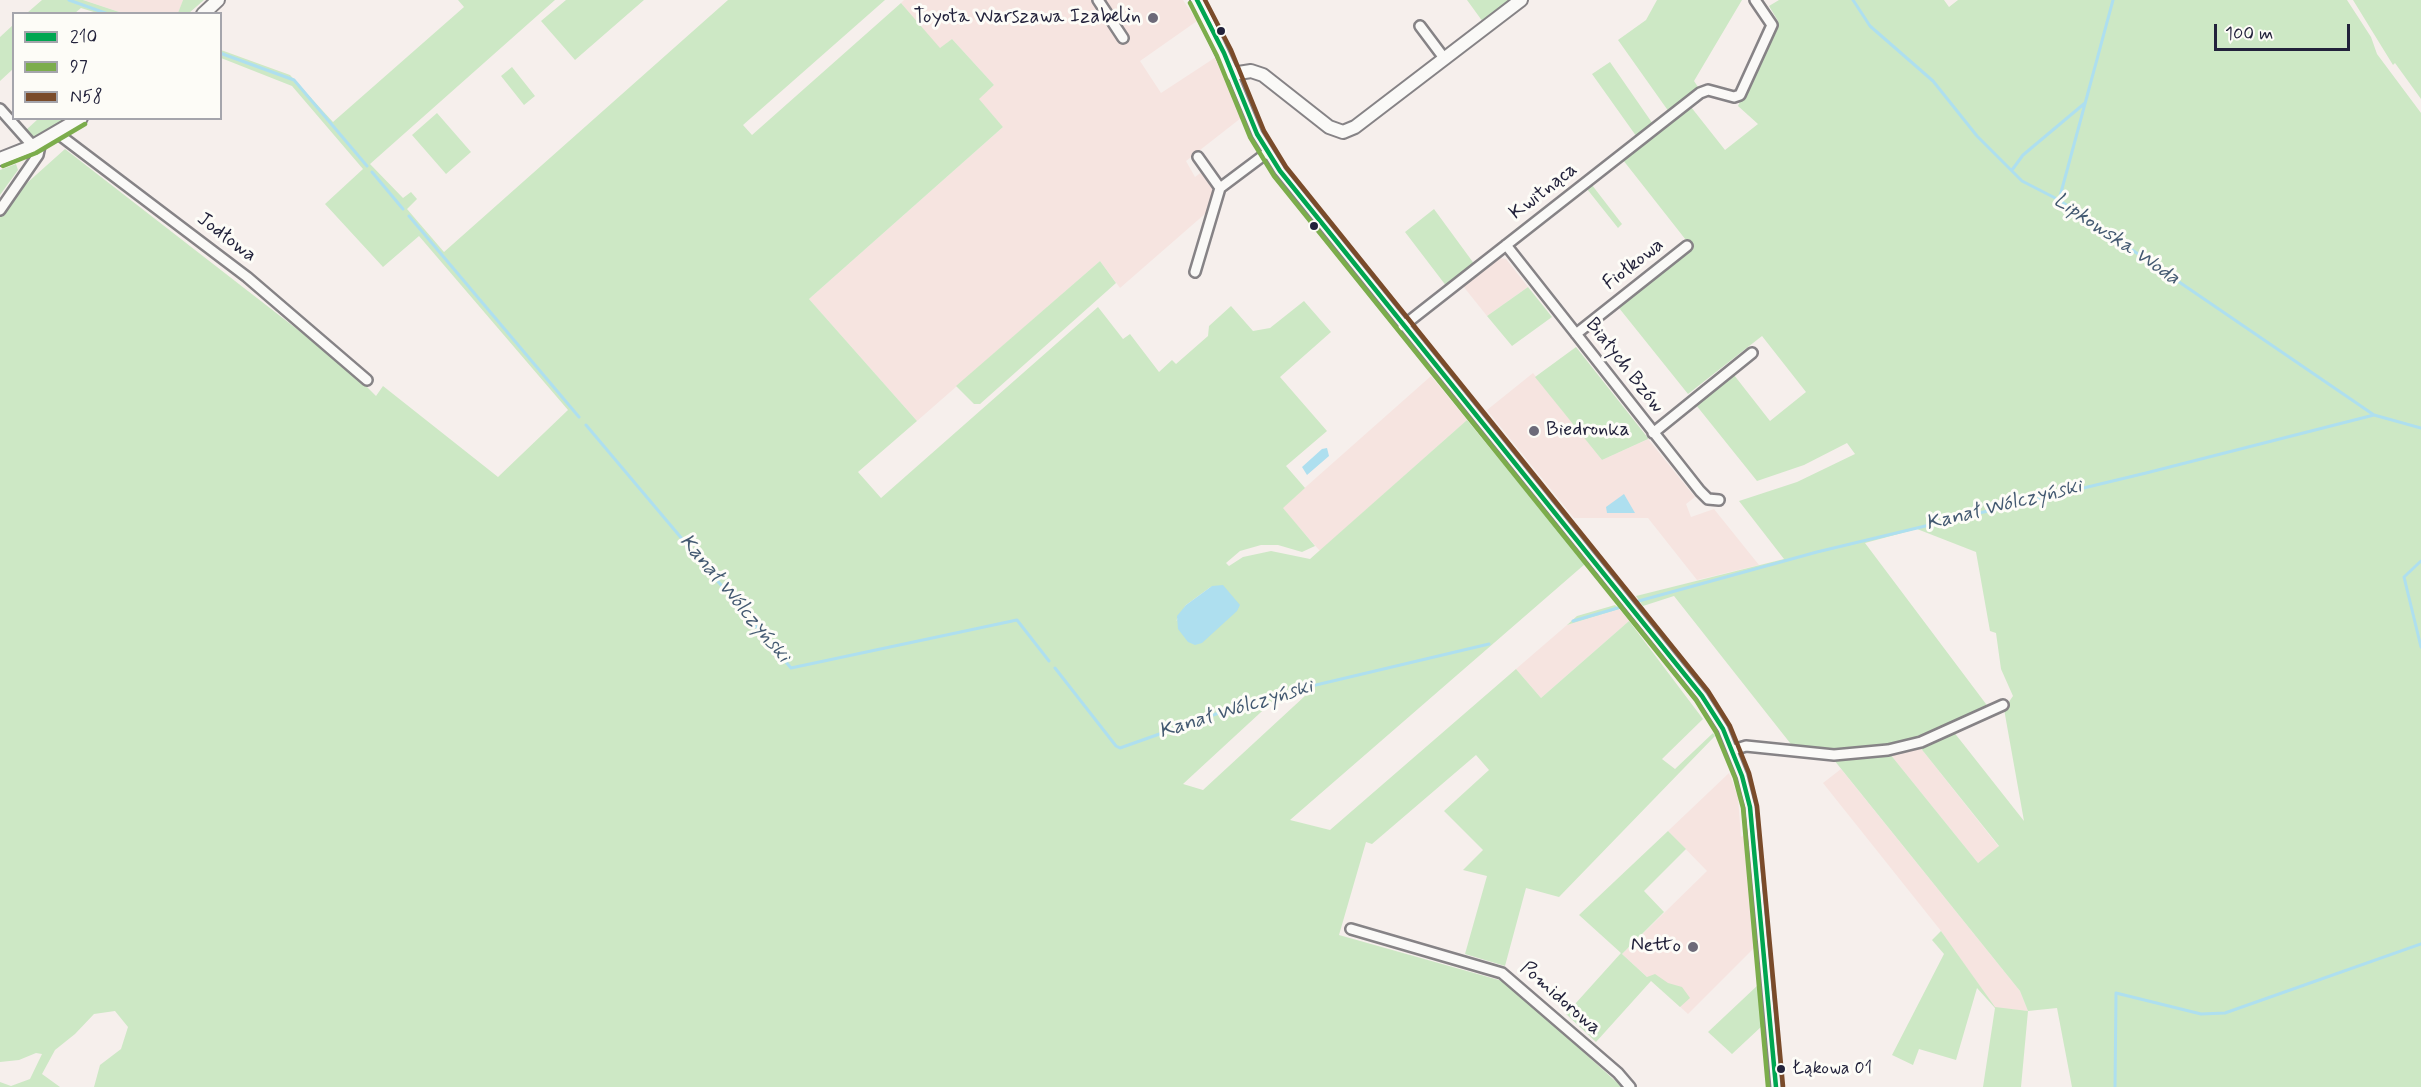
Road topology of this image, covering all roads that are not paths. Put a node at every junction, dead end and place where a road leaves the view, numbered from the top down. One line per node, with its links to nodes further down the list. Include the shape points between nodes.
1 (218, 0): 6 (main road)
2 (1098, 0): 8 (street)
3 (1197, 0): 10 (main road)
4 (1521, 0): 9 (main road)
5 (1755, 0): 20 (street, Kwitnąca, via 1772,25 1740,95 1727,97 1708,90 1700,93)
6 (205, 12)
7 (1420, 26): 9 (street)
8 (1123, 38)
9 (1444, 57): 10 (main road, via 1355,127 1343,132 1329,127 1263,75 1251,71)
10 (1232, 74): 15 (street)
11 (0, 109): 14 (street)
12 (78, 120): 13 (main road)
13 (57, 133): 14 (main road); 26 (street, Jodłowa, via 247,277)
14 (37, 143): 17 (main road); 19 (street, via 38,155)
15 (1268, 152): 18 (street); 23 (street)
16 (1198, 158): 18 (street)
17 (0, 159)
18 (1220, 188): 22 (street)
19 (0, 210)
20 (1506, 245): 23 (street, Kwitnąca); 24 (street, Białych Bzów)
21 (1687, 246): 24 (street, Fiołkowa)
22 (1195, 272)
23 (1403, 326): 30 (street, via 1702,696)
24 (1576, 333): 27 (street, Białych Bzów)
25 (1752, 353): 27 (street)
26 (366, 380)
27 (1653, 433): 28 (street, Białych Bzów, via 1700,491 1708,499)
28 (1719, 500)
29 (2002, 705): 30 (street, via 1921,742 1888,750 1822,755 1746,746)
30 (1733, 750): 33 (street, via 1747,791 1754,835)
31 (1352, 929): 32 (street, Pomidorowa, via 1502,973 1618,1072)
32 (1630, 1087)
33 (1776, 1087)

